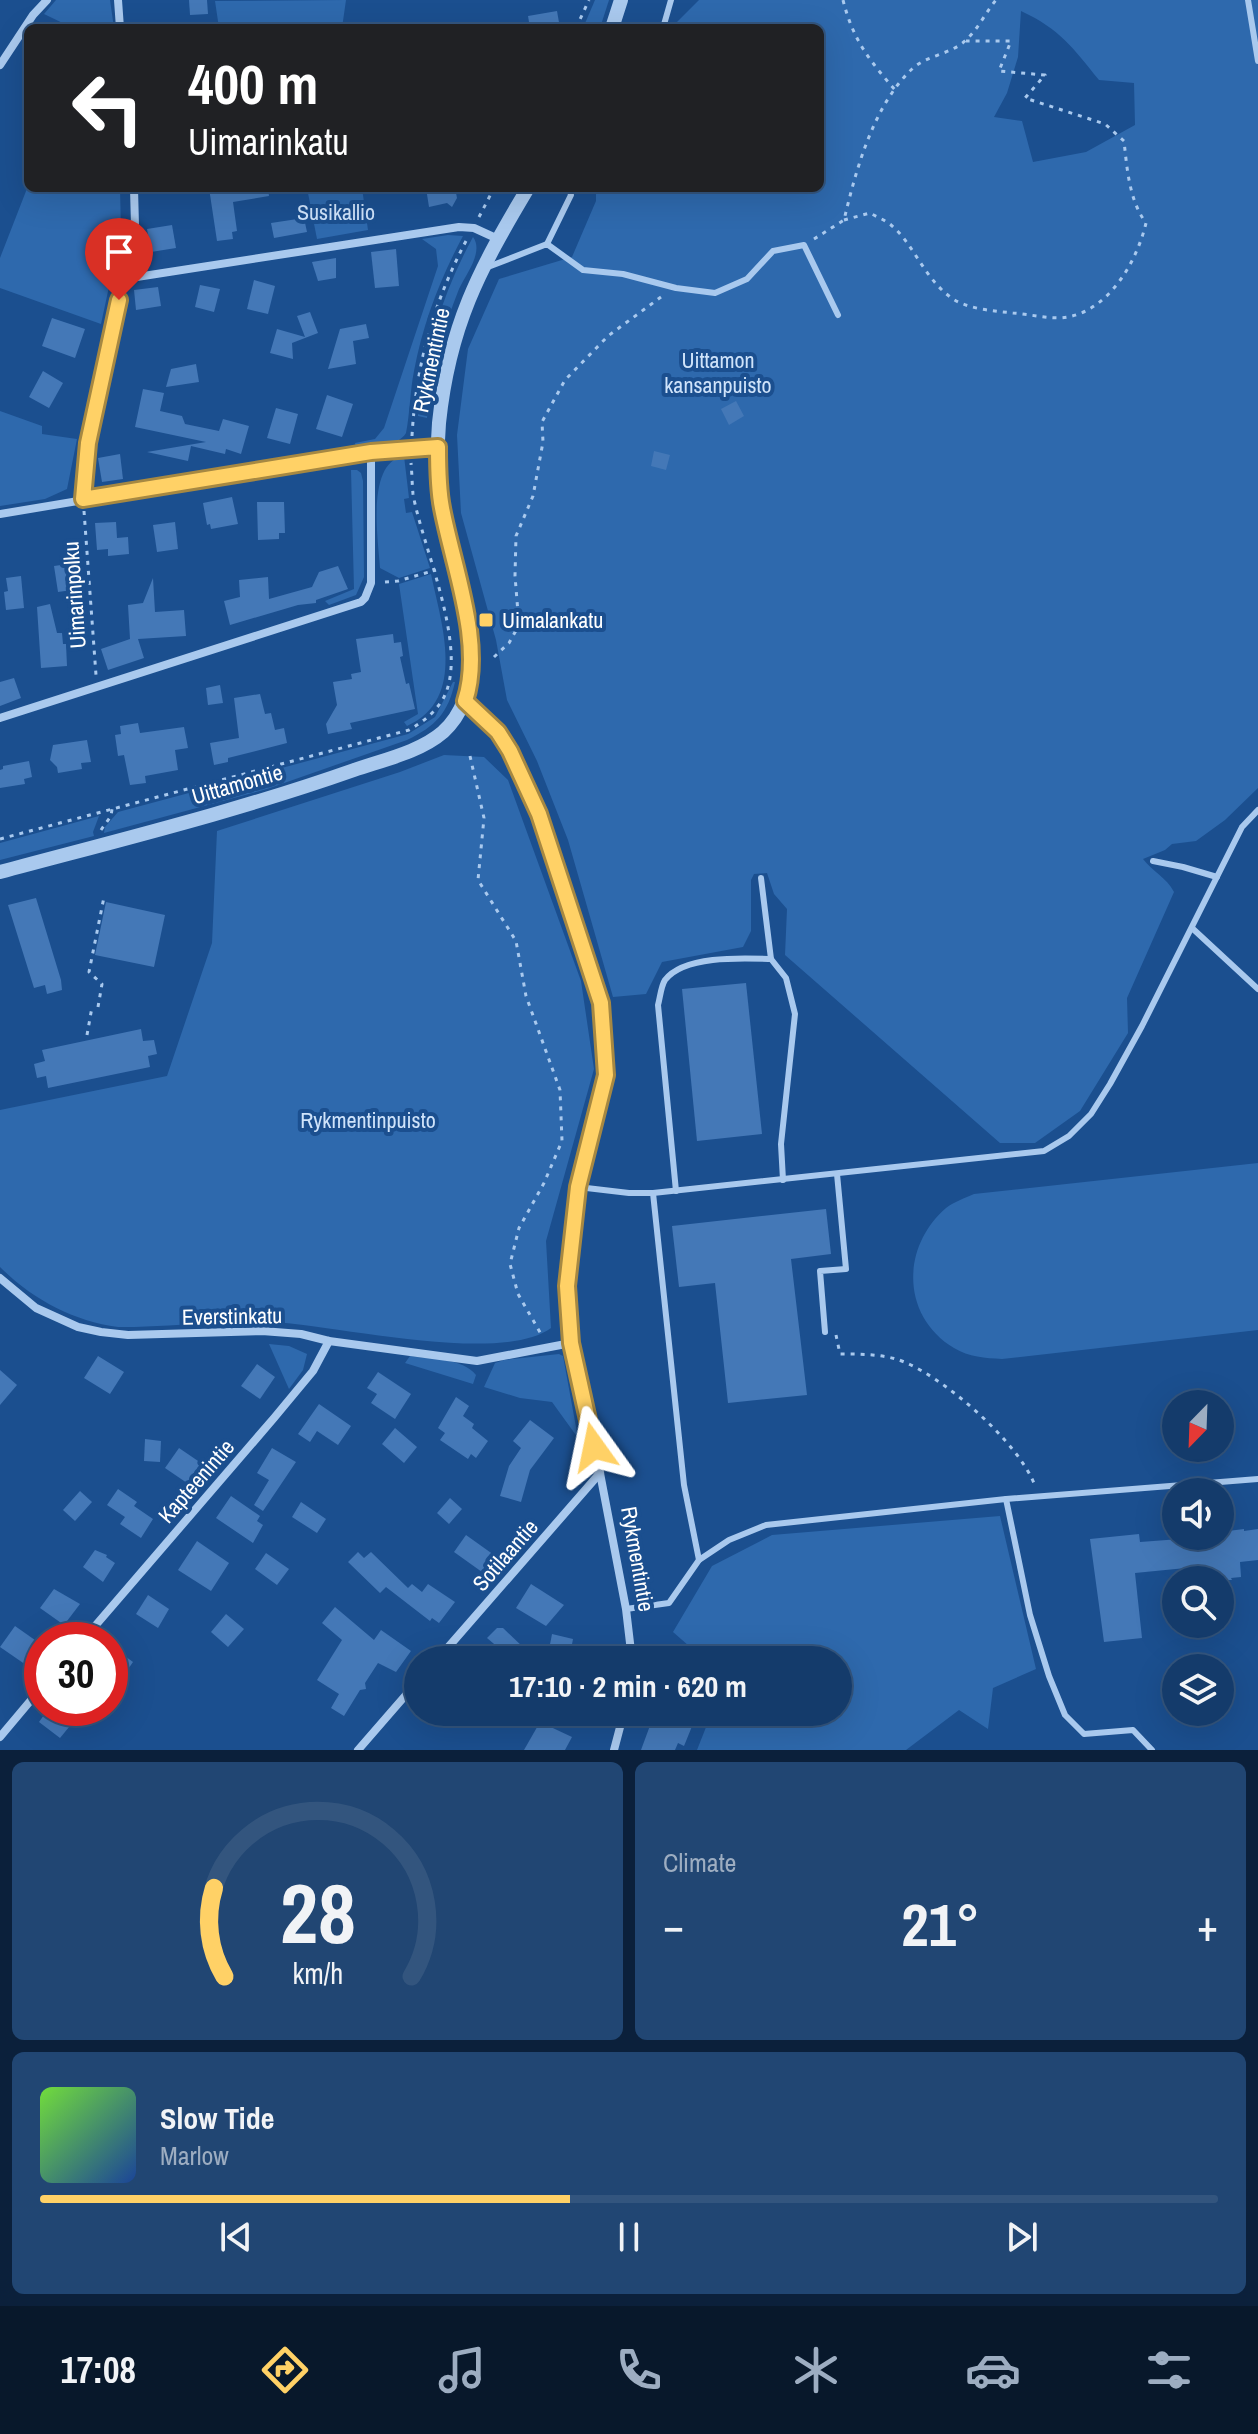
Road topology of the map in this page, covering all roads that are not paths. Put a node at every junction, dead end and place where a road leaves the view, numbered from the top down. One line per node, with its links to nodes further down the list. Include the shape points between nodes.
1 (47, 0): 6 (street)
2 (118, 0): 7 (street)
3 (621, 0): 8 (street)
4 (671, 0): 9 (lane)
5 (1248, 0): 11 (lane)
6 (26, 24)
7 (120, 24)
8 (613, 24)
9 (664, 24)
10 (24, 28): 12 (street)
11 (1258, 61)
12 (0, 65)
13 (134, 192): 19 (street, via 135,226)
14 (526, 192): 16 (street, Rykmentintie)
15 (570, 192): 17 (lane)
16 (498, 239): 18 (street, Rykmentintie); 19 (street, via 459,227)
17 (547, 244): 18 (lane); 20 (lane, via 583,270 715,293 747,279 773,251 804,245)
18 (482, 269): 21 (street, Rykmentintie, via 453,342)
19 (124, 279): 23 (street, via 88,443)
20 (838, 315)
21 (438, 447): 22 (street); 25 (street, Rykmentintie, via 442,507 469,640)
22 (371, 452): 23 (street); 26 (street, via 371,583 365,598)
23 (83, 499): 24 (street)
24 (0, 514)
25 (465, 701): 29 (street, Uittamontie, via 442,732 402,754 247,805); 37 (street, Rykmentintie, via 498,732 539,814 601,1003 606,1075)
26 (0, 718)
27 (1258, 810): 30 (lane, via 1242,827)
28 (1153, 861): 30 (lane)
29 (0, 872)
30 (1217, 877): 32 (lane)
31 (761, 878): 33 (lane)
32 (1192, 928): 34 (lane); 35 (lane, via 1110,1084 1069,1136 1044,1151)
33 (771, 959): 36 (lane, via 786,978 795,1014 781,1144); 38 (lane, via 740,957 684,965 664,981 659,1030)
34 (1258, 989)
35 (837, 1174): 36 (lane); 41 (lane, via 846,1269 820,1271)
36 (783, 1180): 38 (lane)
37 (578, 1187): 39 (lane); 43 (street, Rykmentintie, via 567,1286)
38 (676, 1191): 39 (lane)
39 (653, 1193): 47 (lane, via 684,1485)
40 (0, 1278): 42 (street, Everstinkatu, via 36,1308 101,1332 262,1331)
41 (825, 1332)
42 (329, 1341): 43 (street, Everstinkatu, via 477,1361); 49 (street, Kapteenintie, via 313,1371)
43 (571, 1343): 44 (street, Rykmentintie)
44 (600, 1473): 48 (street, Rykmentintie); 50 (street, Sotilaantie)
45 (1258, 1479): 46 (lane)
46 (1006, 1499): 47 (lane, via 766,1525); 58 (lane, via 1030,1615 1065,1715 1084,1734 1133,1730)
47 (699, 1560): 48 (lane, via 669,1603)
48 (626, 1609): 51 (street, Rykmentintie)
49 (98, 1622)
50 (449, 1646)
51 (630, 1646)
52 (404, 1697): 56 (street)
53 (24, 1708): 55 (street)
54 (620, 1726): 57 (street)
55 (0, 1737)
56 (358, 1750)
57 (614, 1750)
58 (1152, 1750)

